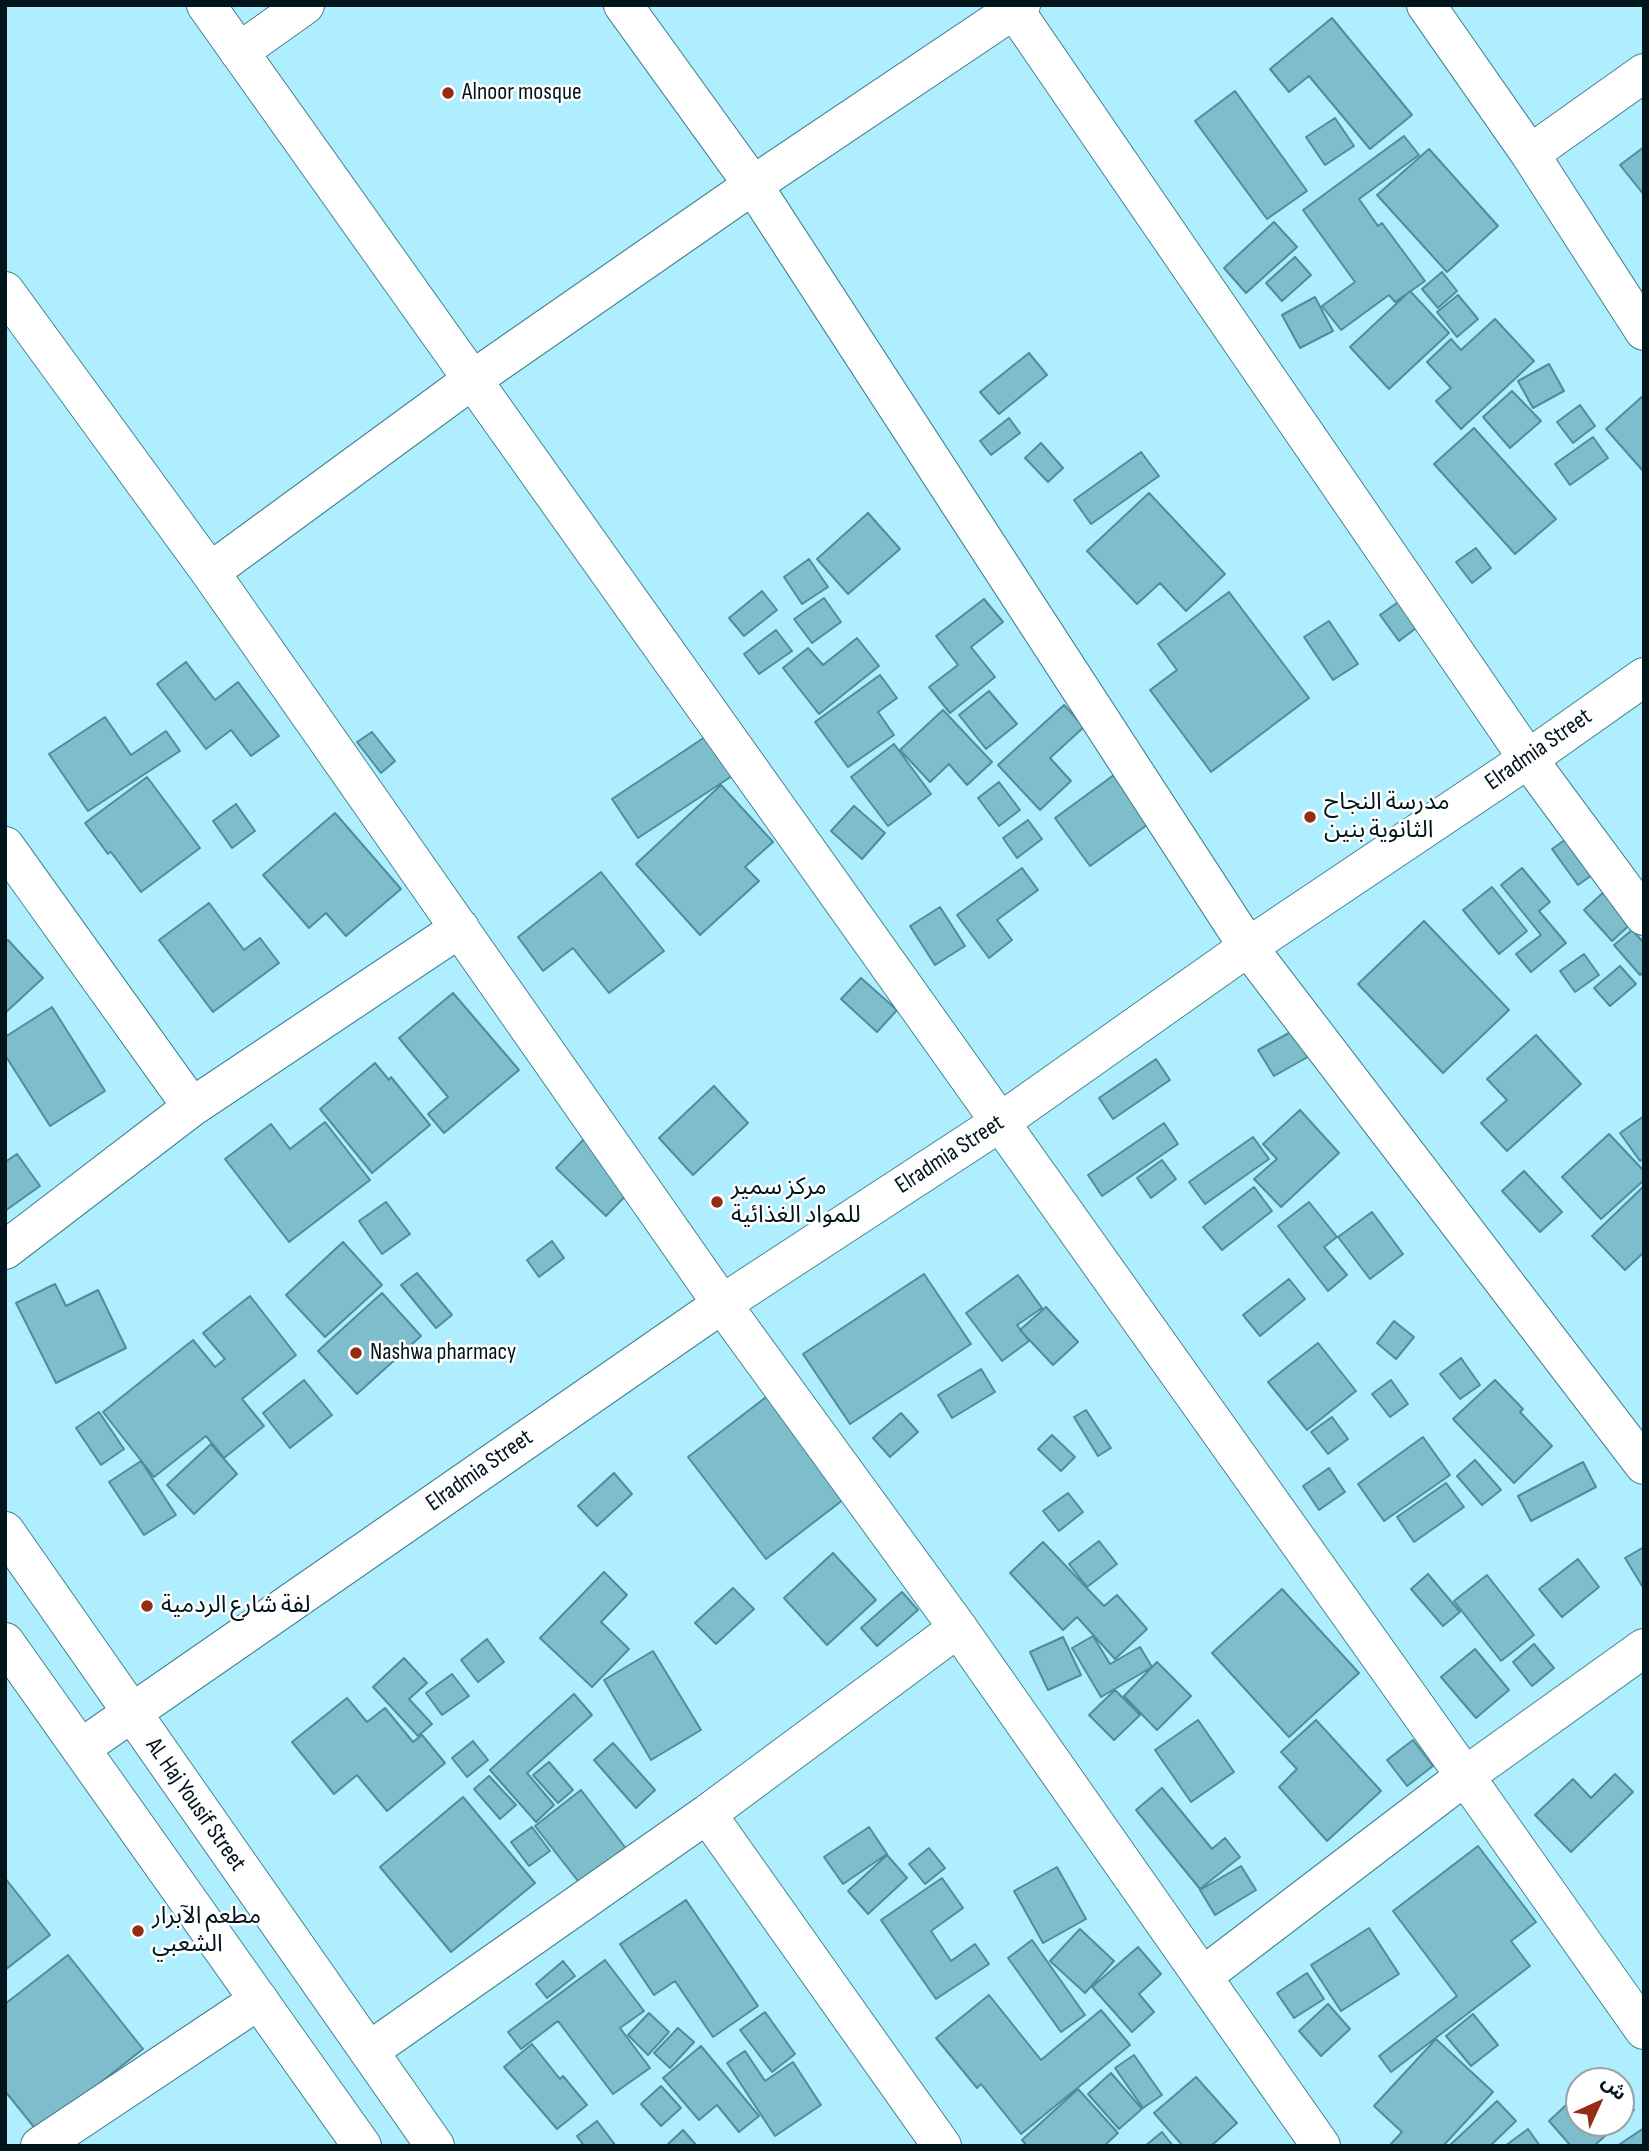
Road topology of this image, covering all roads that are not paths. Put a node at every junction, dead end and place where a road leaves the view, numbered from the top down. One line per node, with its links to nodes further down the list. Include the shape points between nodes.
1 (206, 5): 6 (street)
2 (304, 5): 6 (street)
3 (623, 5): 9 (street)
4 (1426, 5): 8 (street)
5 (1015, 7): 9 (street); 15 (street)
6 (239, 52): 12 (street)
7 (1644, 73): 8 (street)
8 (1530, 154): 11 (street)
9 (753, 185): 12 (street); 19 (street)
10 (10, 310): 13 (street)
11 (1644, 331)
12 (472, 380): 13 (street); 21 (street)
13 (210, 572): 18 (street)
14 (1644, 677): 15 (street, Elradmia Street)
15 (1528, 759): 17 (street); 19 (street, Elradmia Street)
16 (5, 846): 20 (street)
17 (1644, 916)
18 (460, 928): 20 (street); 23 (street)
19 (1248, 947): 21 (street, Elradmia Street); 24 (street)
20 (192, 1107): 22 (street)
21 (999, 1123): 23 (street, Elradmia Street); 31 (street)
22 (5, 1250)
23 (722, 1304): 26 (street); 29 (street, Elradmia Street)
24 (1644, 1465)
25 (5, 1531): 29 (street, AL Haj Yousif Street)
26 (958, 1628): 32 (street); 33 (street)
27 (5, 1642): 30 (street)
28 (1644, 1648): 31 (street)
29 (130, 1712): 30 (street, Elradmia Street); 36 (street, AL Haj Yousif Street)
30 (81, 1748): 34 (street)
31 (1465, 1776): 33 (street); 35 (street)
32 (707, 1814): 36 (street); 40 (street)
33 (1203, 1976): 41 (street)
34 (259, 2000): 37 (street); 38 (street)
35 (1644, 2030)
36 (369, 2051): 39 (street, AL Haj Yousif Street)
37 (40, 2146)
38 (362, 2146)
39 (435, 2146)
40 (942, 2146)
41 (1321, 2146)

